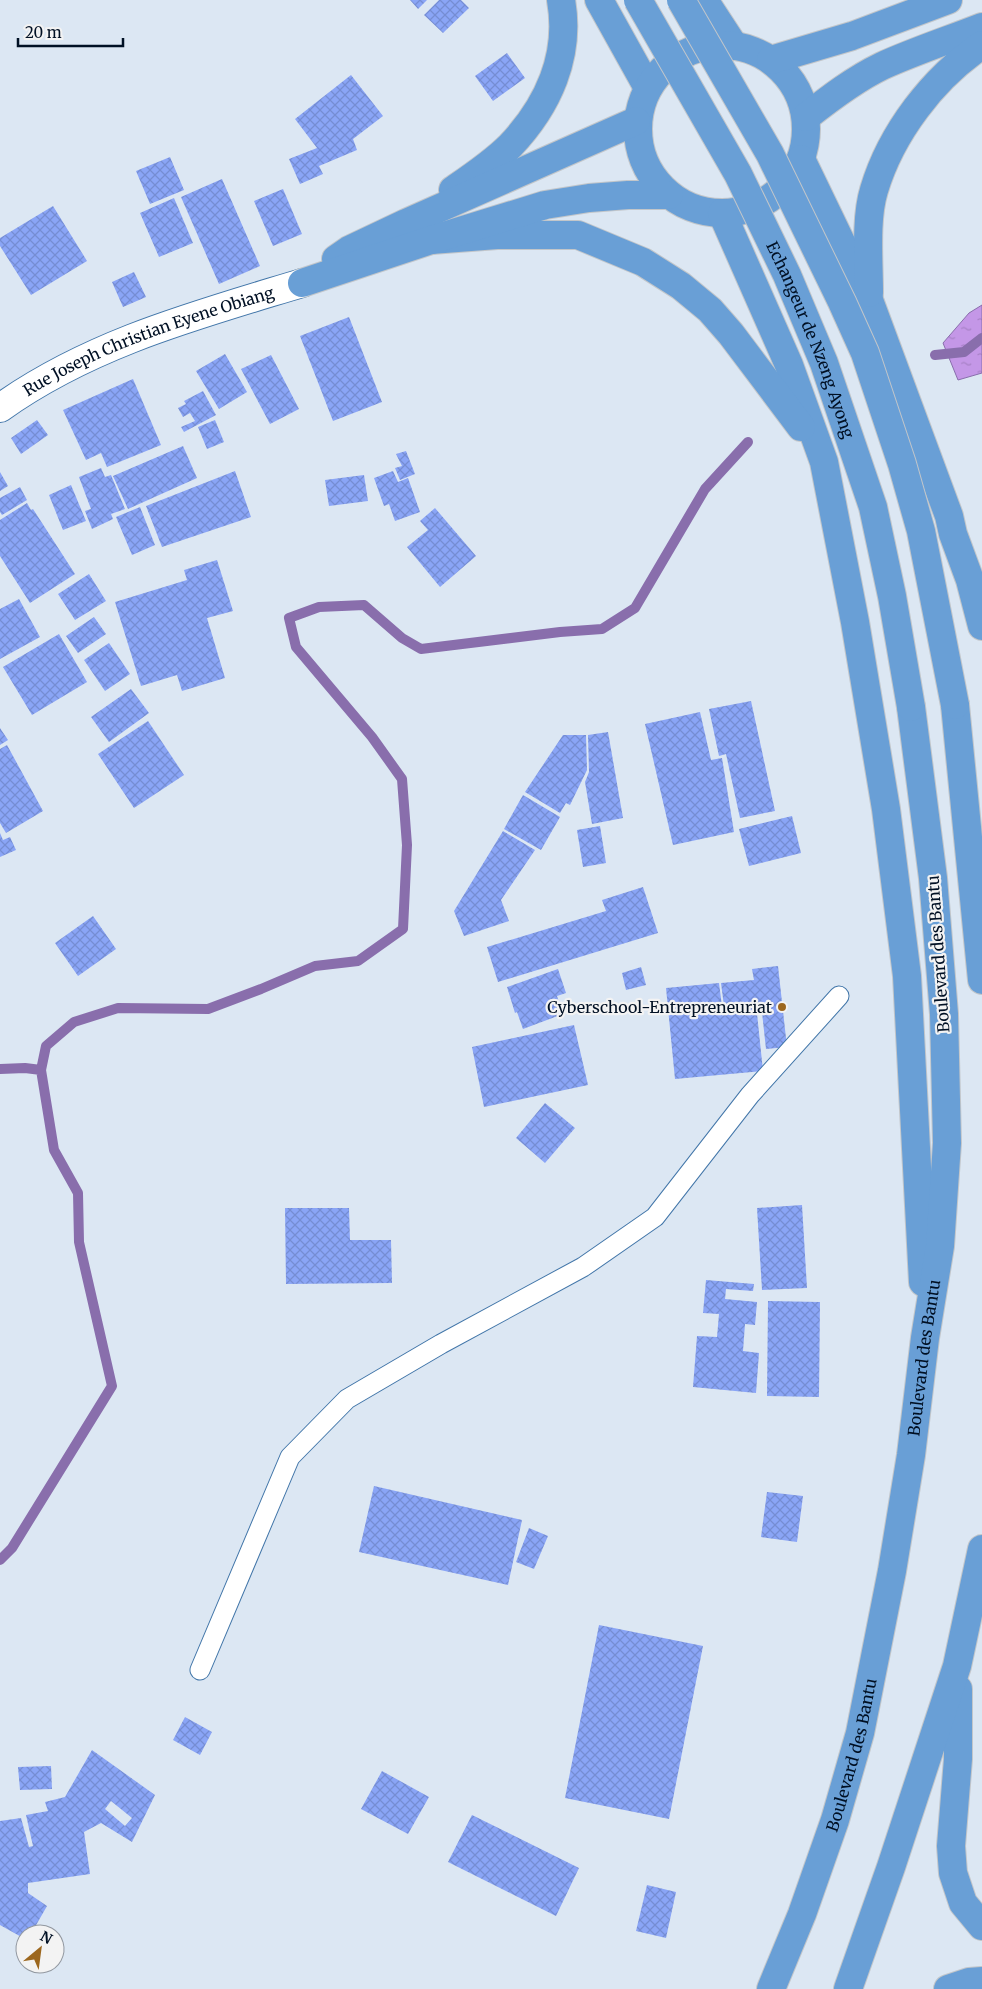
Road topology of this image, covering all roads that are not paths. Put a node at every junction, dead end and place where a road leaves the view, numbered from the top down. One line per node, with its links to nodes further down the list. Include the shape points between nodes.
1 (561, 0): 17 (highway, via 562,49 553,82 535,116 490,162)
2 (599, 0): 11 (highway)
3 (638, 0): 24 (highway, Echangeur de Nzeng Ayong, bridge, via 738,174 788,275 824,363 873,507)
4 (681, 0): 25 (highway, bridge, via 770,154 842,302 864,353 902,464 921,531 955,705)
5 (704, 0): 9 (highway)
6 (948, 0): 10 (highway, via 852,36)
7 (982, 27): 12 (highway, via 881,67)
8 (982, 44): 20 (highway, via 958,62 926,95 890,148 873,191 869,228)
9 (734, 46): 10 (highway); 11 (highway, via 698,47 675,58 656,75)
10 (770, 60): 12 (highway, via 790,80)
11 (648, 88): 13 (highway)
12 (806, 117): 14 (highway)
13 (636, 121): 15 (highway, via 638,146 647,170); 17 (highway)
14 (801, 159): 16 (highway, via 788,182 767,201 742,211); 20 (highway)
15 (669, 195): 16 (highway, via 687,207); 18 (highway, via 589,198 545,205)
16 (722, 213): 22 (highway, via 789,365)
17 (406, 223): 19 (highway, via 349,250)
18 (431, 240): 19 (highway); 22 (highway, via 496,235 578,235 643,262 681,286 710,310 770,384)
19 (302, 283): 21 (street, Rue Joseph Christian Eyene Obiang, via 197,315 78,360)
20 (869, 300): 23 (highway, via 949,516)
21 (0, 408)
22 (818, 451): 27 (highway, via 824,462 855,622 896,880 907,976)
23 (982, 626)
24 (911, 707): 27 (highway, Boulevard des Bantu, via 933,878 944,1014 945,1178 940,1246)
25 (982, 980)
26 (839, 996): 30 (lane, via 750,1094 655,1217 584,1267 347,1399 290,1457)
27 (927, 1329): 33 (highway, Boulevard des Bantu, via 894,1561 860,1733 835,1820)
28 (982, 1549): 29 (highway)
29 (957, 1666): 31 (highway, via 958,1759 951,1846 953,1873 963,1903); 34 (highway)
30 (200, 1670)
31 (982, 1926)
32 (982, 1981): 35 (highway)
33 (771, 1989)
34 (848, 1989)
35 (948, 1989)

